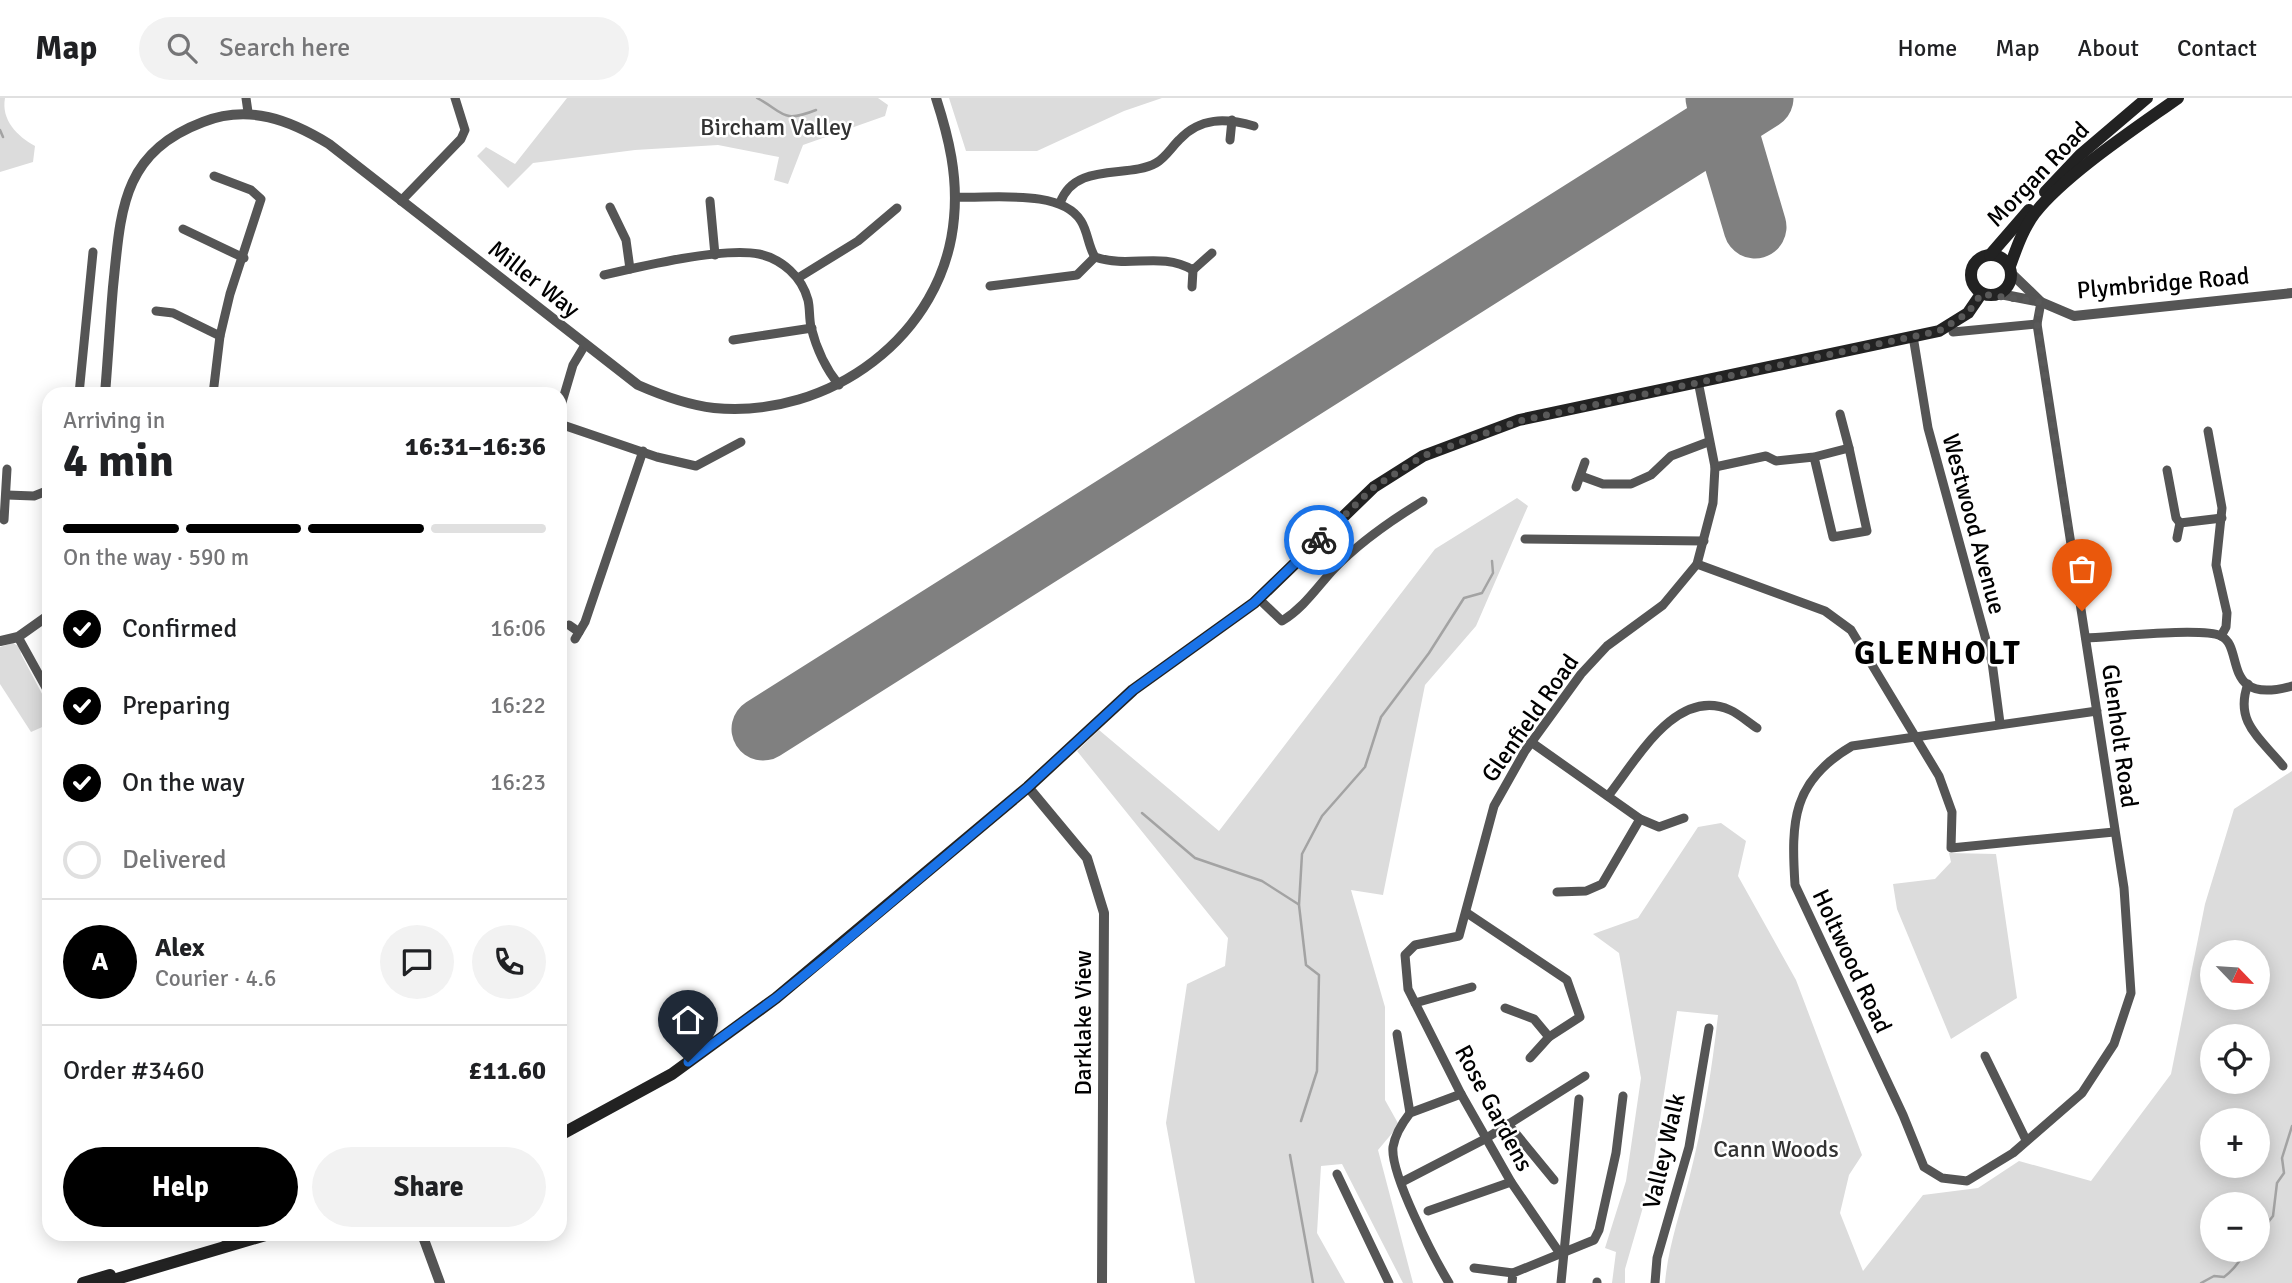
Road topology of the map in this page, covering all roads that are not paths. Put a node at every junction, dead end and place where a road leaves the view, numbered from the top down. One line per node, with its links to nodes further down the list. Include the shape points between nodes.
1 (246, 98): 7 (street)
2 (455, 98): 14 (street, via 465,130 461,139)
3 (936, 98): 13 (street, Miller Way, via 951,148)
4 (2147, 98): 9 (main road, Morgan Road)
5 (2155, 98): 9 (main road, Morgan Road)
6 (2178, 98): 28 (main road, Morgan Road, via 2061,187 2036,212 2022,233)
7 (248, 112): 14 (street, Miller Way, via 300,127); 48 (street, Miller Way, via 209,119 162,142 129,187 118,228)
8 (1231, 120): 10 (street); 11 (street); 16 (street, via 1196,126 1155,164 1104,172 1073,184)
9 (2118, 124): 23 (main road, Morgan Road, via 2080,155)
10 (1254, 126)
11 (1230, 140)
12 (214, 176): 25 (street, via 251,190 261,200)
13 (956, 197): 16 (street, via 1038,198); 46 (street, Miller Way, via 944,265 921,312 888,351)
14 (401, 201): 44 (street, Miller Way)
15 (710, 201): 22 (street)
16 (1060, 203): 24 (street, via 1081,220)
17 (610, 207): 26 (street, via 626,240)
18 (897, 208): 30 (street, via 858,241)
19 (183, 229): 25 (street)
20 (93, 252): 47 (street)
21 (1212, 253): 27 (street)
22 (715, 255): 26 (street); 30 (street, via 758,254 781,262)
23 (1990, 255): 28 (main road, Plymbridge Road, via 1999,256); 34 (main road, via 1972,267 1972,283)
24 (1095, 257): 27 (street, via 1122,263 1169,259); 31 (street, via 1077,275 1008,279)
25 (244, 258): 42 (street)
26 (630, 269): 29 (street)
27 (1193, 270): 32 (street)
28 (2011, 270): 35 (main road, via 2007,289); 36 (street, Plymbridge Road)
29 (604, 275)
30 (798, 278): 39 (street, via 808,299)
31 (990, 286)
32 (1192, 287)
33 (2292, 293): 36 (street, Plymbridge Road, via 2074,316)
34 (1981, 294): 35 (main road, Plymbridge Road); 41 (main road, via 1968,313 1939,331)
35 (2000, 294): 36 (street, Plymbridge Road)
36 (2040, 302): 38 (street, Glenholt Road)
37 (156, 311): 42 (street, via 173,313)
38 (2037, 324): 40 (street); 80 (street, Glenholt Road)
39 (811, 328): 43 (street); 46 (street, via 825,365)
40 (1952, 332)
41 (1913, 335): 45 (main road); 86 (street, Westwood Avenue, via 1928,428 1992,662)
42 (220, 336): 49 (street)
43 (733, 340)
44 (584, 345): 46 (street, Miller Way, via 638,385 713,408 778,405); 50 (street)
45 (1698, 381): 55 (street, Glenfield Road); 75 (main road, via 1519,421 1423,456 1374,487)
46 (839, 385)
47 (80, 387)
48 (106, 387)
49 (214, 387)
50 (566, 387)
51 (1840, 414): 56 (street)
52 (567, 426): 57 (street)
53 (2208, 431): 68 (street)
54 (741, 442): 57 (street, via 696,466)
55 (1708, 442): 60 (street, Glenfield Road); 63 (street, via 1671,456 1651,475 1631,484 1603,484)
56 (1849, 448): 58 (street); 58 (street, via 1867,531 1833,537)
57 (643, 451): 77 (street, via 577,636)
58 (1814, 457): 60 (street, via 1776,461 1766,456)
59 (1585, 462): 63 (street)
60 (1715, 467): 73 (street, Glenfield Road)
61 (7, 469): 66 (street)
62 (2167, 470): 70 (street)
63 (1581, 476): 64 (street)
64 (1576, 487)
65 (42, 493): 66 (street)
66 (7, 495): 69 (street)
67 (1423, 501): 75 (street, via 1380,527 1332,570 1300,610 1282,621)
68 (2222, 519): 70 (street); 79 (street, via 2217,565 2227,613)
69 (4, 520)
70 (2180, 523): 71 (street)
71 (2177, 538)
72 (1525, 539): 73 (street)
73 (1704, 541): 74 (street, Glenfield Road)
74 (1697, 564): 88 (street, via 1825,611 1850,630); 89 (street, Glenfield Road, via 1663,605 1606,646)
75 (1259, 598): 91 (main road, via 1133,690)
76 (42, 620): 78 (street)
77 (569, 625)
78 (18, 636): 81 (street); 82 (street)
79 (2221, 636): 80 (street, via 2180,632); 83 (street, via 2228,642 2234,667)
80 (2086, 638): 85 (street, Glenholt Road)
81 (0, 641)
82 (42, 680)
83 (2248, 684): 84 (street, via 2264,690); 90 (street, via 2243,698 2245,721)
84 (2292, 686)
85 (2097, 711): 86 (street, Holtwood Road); 95 (street, Glenholt Road)
86 (2000, 723): 88 (street, Holtwood Road)
87 (1757, 728): 92 (street, via 1729,710 1702,705 1684,710)
88 (1915, 735): 95 (street, via 1939,776 1952,812 1951,848); 114 (street, Holtwood Road, via 1852,746 1825,761 1803,789 1793,845 1795,885 1924,1167 1942,1178 1967,1181)
89 (1531, 742): 92 (street); 97 (street, Glenfield Road, via 1494,806)
90 (2283, 766)
91 (1028, 787): 112 (main road, via 776,998 672,1074); 129 (street, Darklake View, via 1087,858 1104,913)
92 (1608, 796): 94 (street)
93 (1684, 818): 94 (street, via 1659,827)
94 (1640, 819): 96 (street, via 1602,884 1586,891)
95 (2114, 832): 114 (street, Glenholt Road, via 2124,888 2131,993 2114,1044 2082,1093)
96 (1557, 892)
97 (1467, 913): 99 (street, Rose Gardens, via 1459,936 1415,945 1405,955 1405,973); 103 (street, via 1567,980 1580,1017)
98 (1472, 987): 99 (street)
99 (1415, 1003): 107 (street, Rose Gardens)
100 (1506, 1007): 103 (street, via 1534,1020)
101 (1709, 1028): 133 (street, Valley Walk, via 1689,1147 1657,1258)
102 (1397, 1034): 110 (street)
103 (1549, 1037): 105 (street)
104 (1985, 1056): 114 (street)
105 (1530, 1058)
106 (1585, 1076): 111 (street)
107 (1461, 1094): 110 (street); 113 (street, Rose Gardens)
108 (1623, 1096): 123 (street, via 1599,1230 1594,1240)
109 (1579, 1099): 123 (street)
110 (1410, 1113): 117 (street, via 1393,1148)
111 (1508, 1124): 113 (street); 116 (street)
112 (567, 1131)
113 (1485, 1139): 117 (street); 118 (street, Rose Gardens)
114 (2026, 1140)
115 (1337, 1174): 130 (street)
116 (1554, 1180)
117 (1402, 1182): 131 (street, via 1426,1245)
118 (1511, 1182): 119 (street); 123 (street, Rose Gardens)
119 (1428, 1212)
120 (223, 1241): 126 (main road)
121 (223, 1241): 127 (main road)
122 (425, 1241): 128 (street)
123 (1561, 1255): 125 (street); 132 (street)
124 (1474, 1268): 125 (street)
125 (1513, 1278)
126 (83, 1283)
127 (103, 1283)
128 (440, 1283)
129 (1102, 1283)
130 (1389, 1283)
131 (1449, 1283)
132 (1561, 1283)
133 (1655, 1283)

